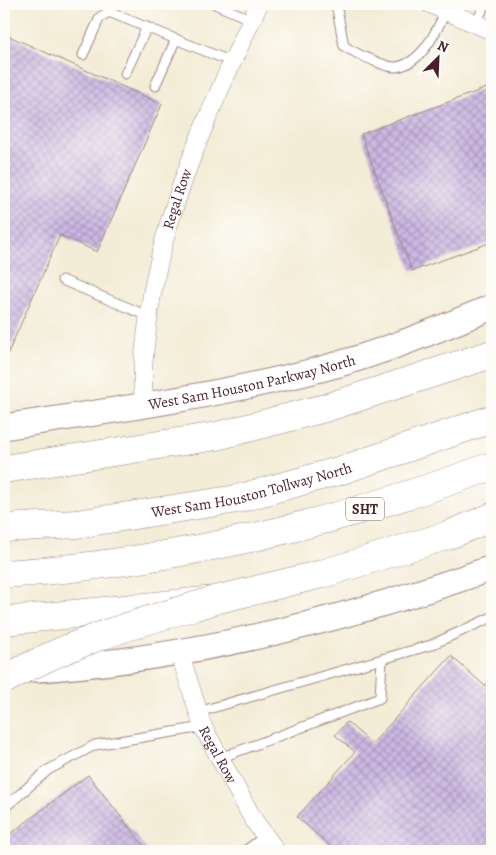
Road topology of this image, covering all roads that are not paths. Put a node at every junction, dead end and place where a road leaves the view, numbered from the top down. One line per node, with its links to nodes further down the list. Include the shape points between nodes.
1 (215, 4): 5 (lane)
2 (336, 4): 4 (lane, via 344,46 352,52 396,67 416,56 437,30)
3 (485, 4): 7 (lane)
4 (438, 7): 7 (street)
5 (255, 12): 10 (street, Regal Row)
6 (147, 27): 8 (lane); 9 (lane, via 106,13 100,17); 11 (lane)
7 (484, 27)
8 (176, 39): 10 (lane); 12 (lane)
9 (83, 55)
10 (232, 62): 15 (street, Regal Row, via 176,201)
11 (125, 74)
12 (155, 86)
13 (62, 280): 15 (lane)
14 (492, 307): 17 (main road, West Sam Houston Parkway North, via 323,369)
15 (148, 316): 17 (street, Regal Row, via 142,369)
16 (492, 354): 20 (highway, via 325,408 217,436)
17 (144, 406): 19 (main road, West Sam Houston Parkway North)
18 (492, 419): 25 (highway, West Sam Houston Tollway North, via 342,470 237,498 77,524)
19 (4, 427)
20 (39, 464): 21 (highway); 23 (highway)
21 (4, 465)
22 (492, 466): 27 (highway, SHT, via 362,510 235,542 118,562)
23 (4, 469)
24 (492, 517): 28 (highway, via 449,535 322,574)
25 (4, 528)
26 (492, 568): 31 (main road, via 393,601 312,623)
27 (4, 574)
28 (215, 600): 30 (highway, bridge); 34 (highway, bridge, via 74,644)
29 (492, 617): 32 (lane, via 431,645)
30 (4, 621)
31 (179, 651): 33 (main road, via 72,668); 35 (street, Regal Row)
32 (382, 660): 35 (lane); 36 (lane, via 380,698)
33 (4, 671)
34 (4, 680)
35 (200, 719): 36 (street, Regal Row); 37 (lane, via 95,744 48,770)
36 (220, 758): 38 (street, Regal Row)
37 (4, 808)
38 (265, 836): 39 (lane); 40 (street, Regal Row)
39 (245, 851)
40 (276, 851)

